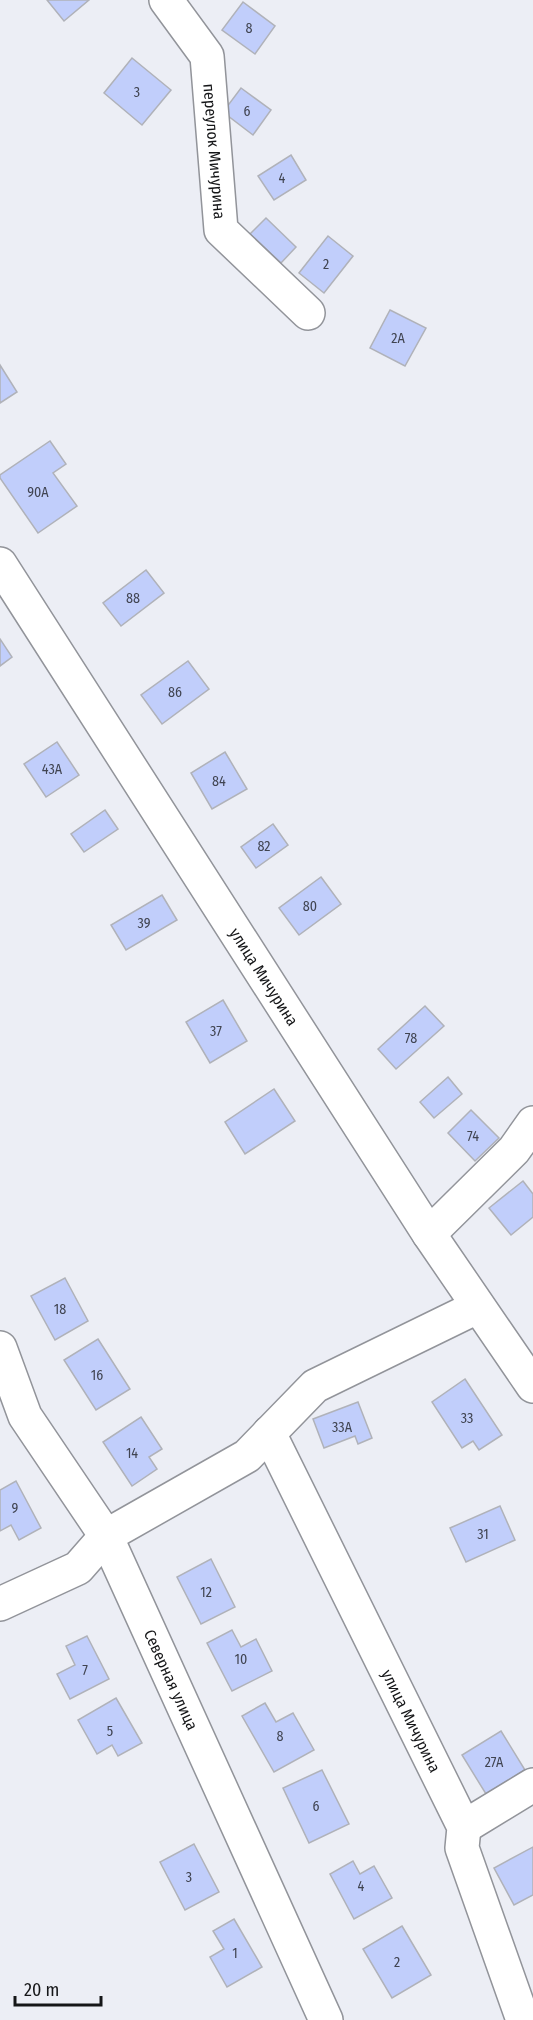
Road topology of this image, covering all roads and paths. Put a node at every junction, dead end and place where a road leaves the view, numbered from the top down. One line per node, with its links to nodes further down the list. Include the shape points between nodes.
1 (166, 0): 2 (street, переулок Мичурина, via 207,56 221,230)
2 (308, 313)
3 (0, 564): 5 (street, улица Мичурина)
4 (533, 1123): 5 (street, via 514,1150)
5 (429, 1234): 6 (street, улица Мичурина)
6 (477, 1306): 8 (street, улица Мичурина); 9 (street, via 315,1386)
7 (0, 1348): 10 (street, Северная улица, via 25,1416)
8 (533, 1386)
9 (269, 1433): 10 (street, via 247,1456); 13 (street, улица Мичурина)
10 (106, 1536): 11 (street, via 78,1568); 14 (street, Северная улица)
11 (0, 1604)
12 (533, 1785): 13 (street)
13 (464, 1827): 15 (street, улица Мичурина, via 462,1848)
14 (326, 2020)
15 (523, 2020)

